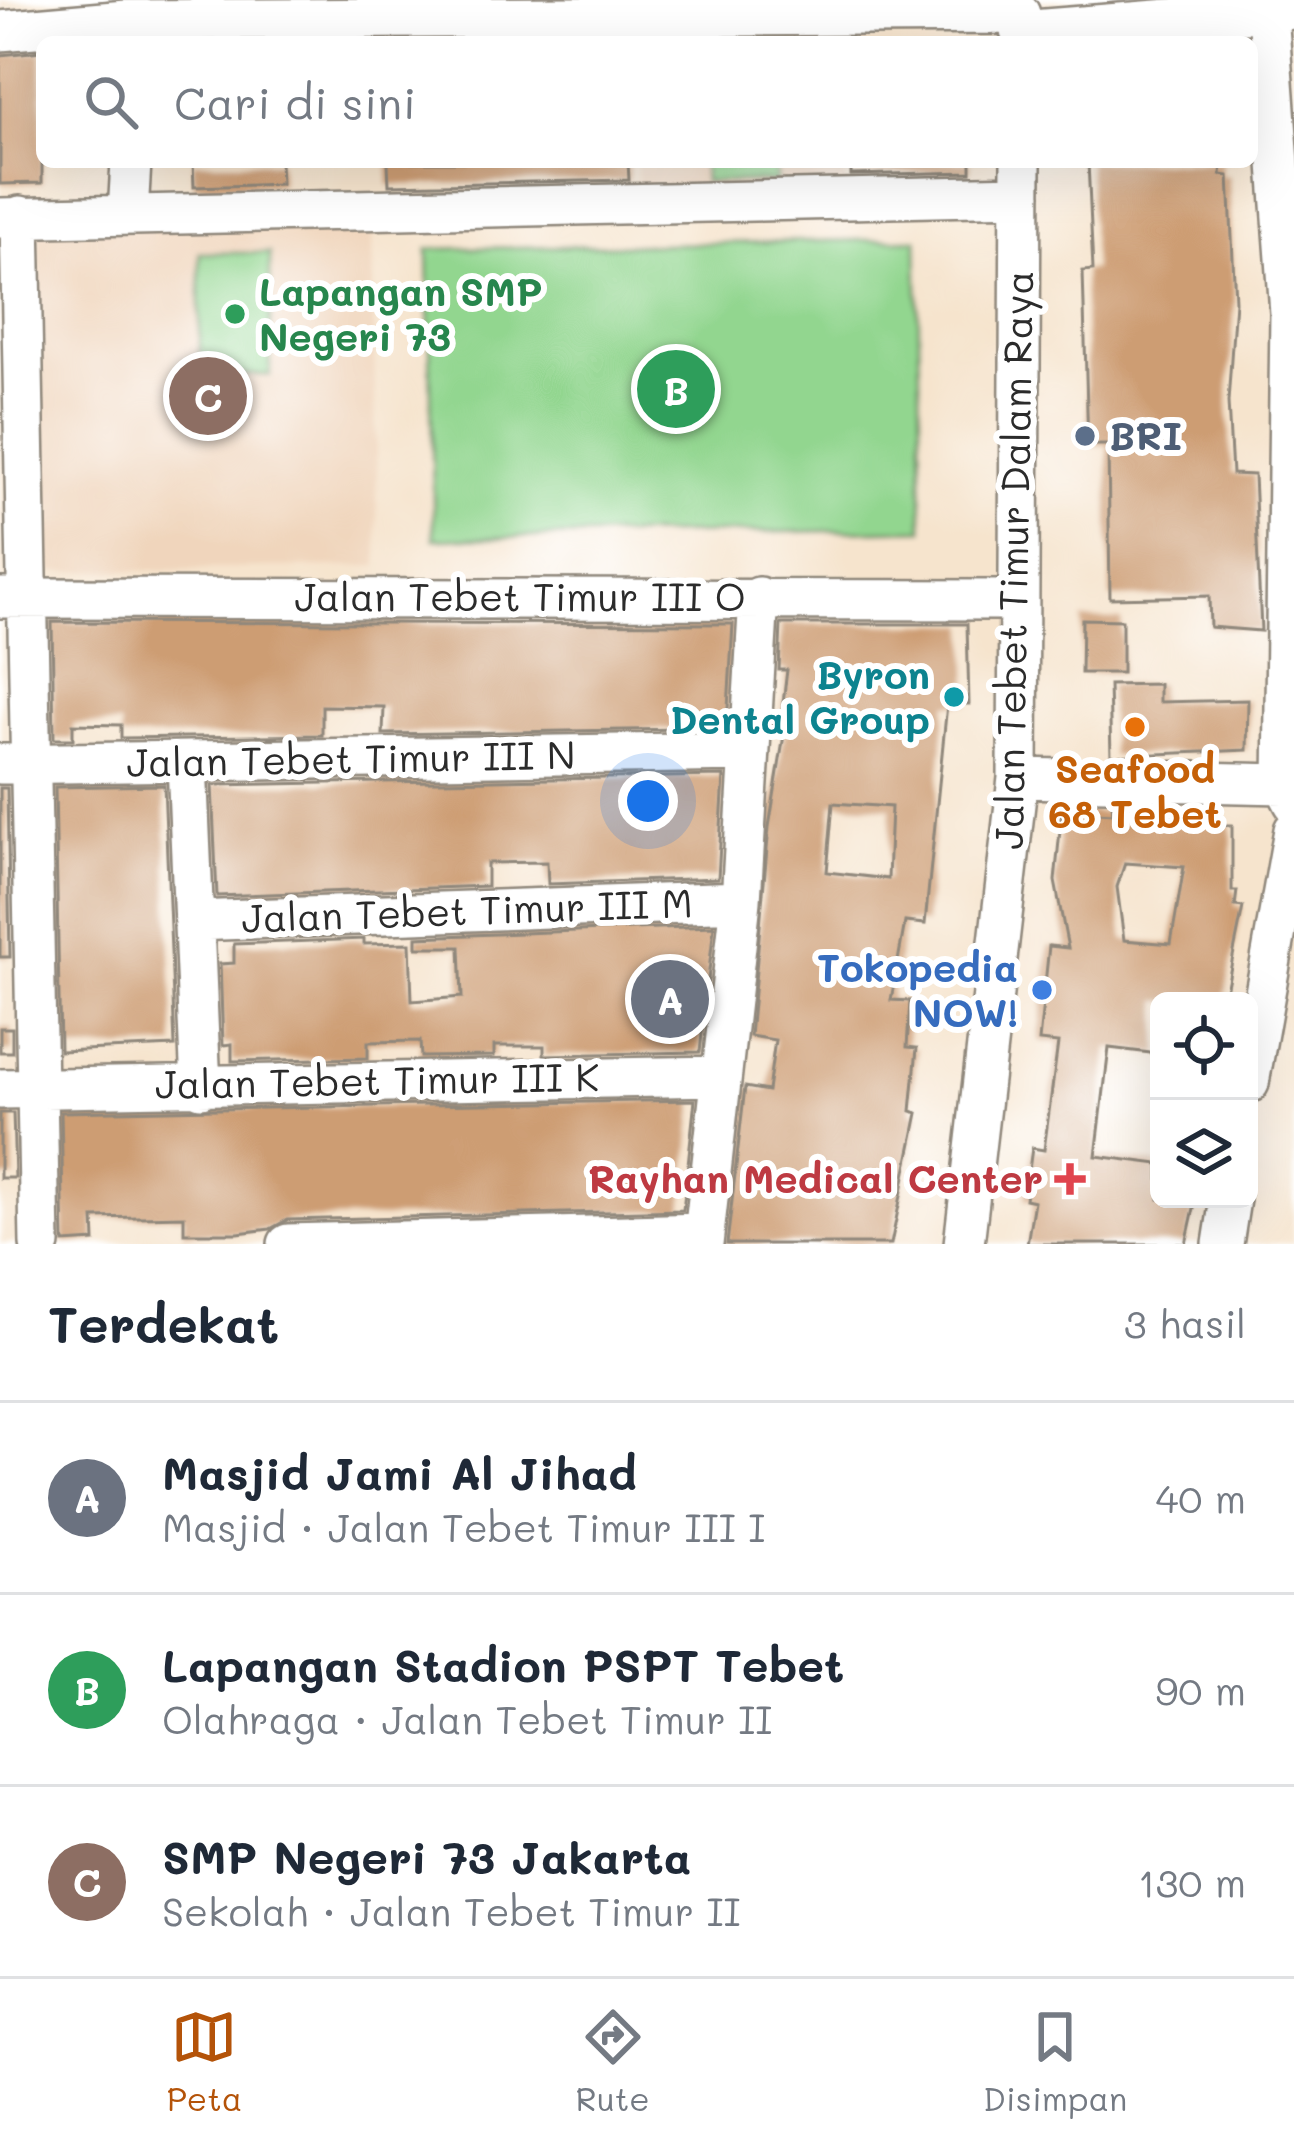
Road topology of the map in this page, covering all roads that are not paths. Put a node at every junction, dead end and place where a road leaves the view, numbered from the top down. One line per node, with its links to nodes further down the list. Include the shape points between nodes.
1 (1276, 6): 5 (street); 9 (street)
2 (742, 8): 3 (street); 5 (street)
3 (330, 10): 4 (street)
4 (126, 21): 6 (street)
5 (1020, 22)
6 (0, 31)
7 (131, 168): 10 (street)
8 (1021, 179): 10 (street); 15 (street, Jalan Tebet Timur Dalam Raya)
9 (1288, 185): 16 (street)
10 (128, 214): 11 (street)
11 (10, 217): 12 (street)
12 (11, 428): 14 (street)
13 (760, 597): 14 (street, Jalan Tebet Timur III O); 15 (street, Jalan Tebet Timur III O); 17 (street)
14 (12, 598): 18 (street)
15 (1015, 599): 20 (street, Jalan Tebet Timur Dalam Raya)
16 (1292, 633): 21 (street)
17 (746, 752): 19 (street, Jalan Tebet Timur III N); 23 (street)
18 (14, 764): 19 (street, Jalan Tebet Timur III N); 24 (street)
19 (188, 764): 25 (street)
20 (1018, 778): 21 (street); 34 (street, Jalan Tebet Timur Dalam Raya)
21 (1289, 794)
22 (1294, 830): 26 (street)
23 (741, 901): 25 (street, Jalan Tebet Timur III M); 27 (street)
24 (15, 921): 28 (street)
25 (194, 921): 29 (street)
26 (1258, 1032)
27 (720, 1076): 29 (street, Jalan Tebet Timur III K); 31 (street)
28 (17, 1088): 29 (street, Jalan Tebet Timur III K); 32 (street)
29 (201, 1088)
30 (1229, 1208): 35 (street)
31 (703, 1238): 33 (street)
32 (40, 1244)
33 (288, 1244)
34 (964, 1244)
35 (1223, 1244)

